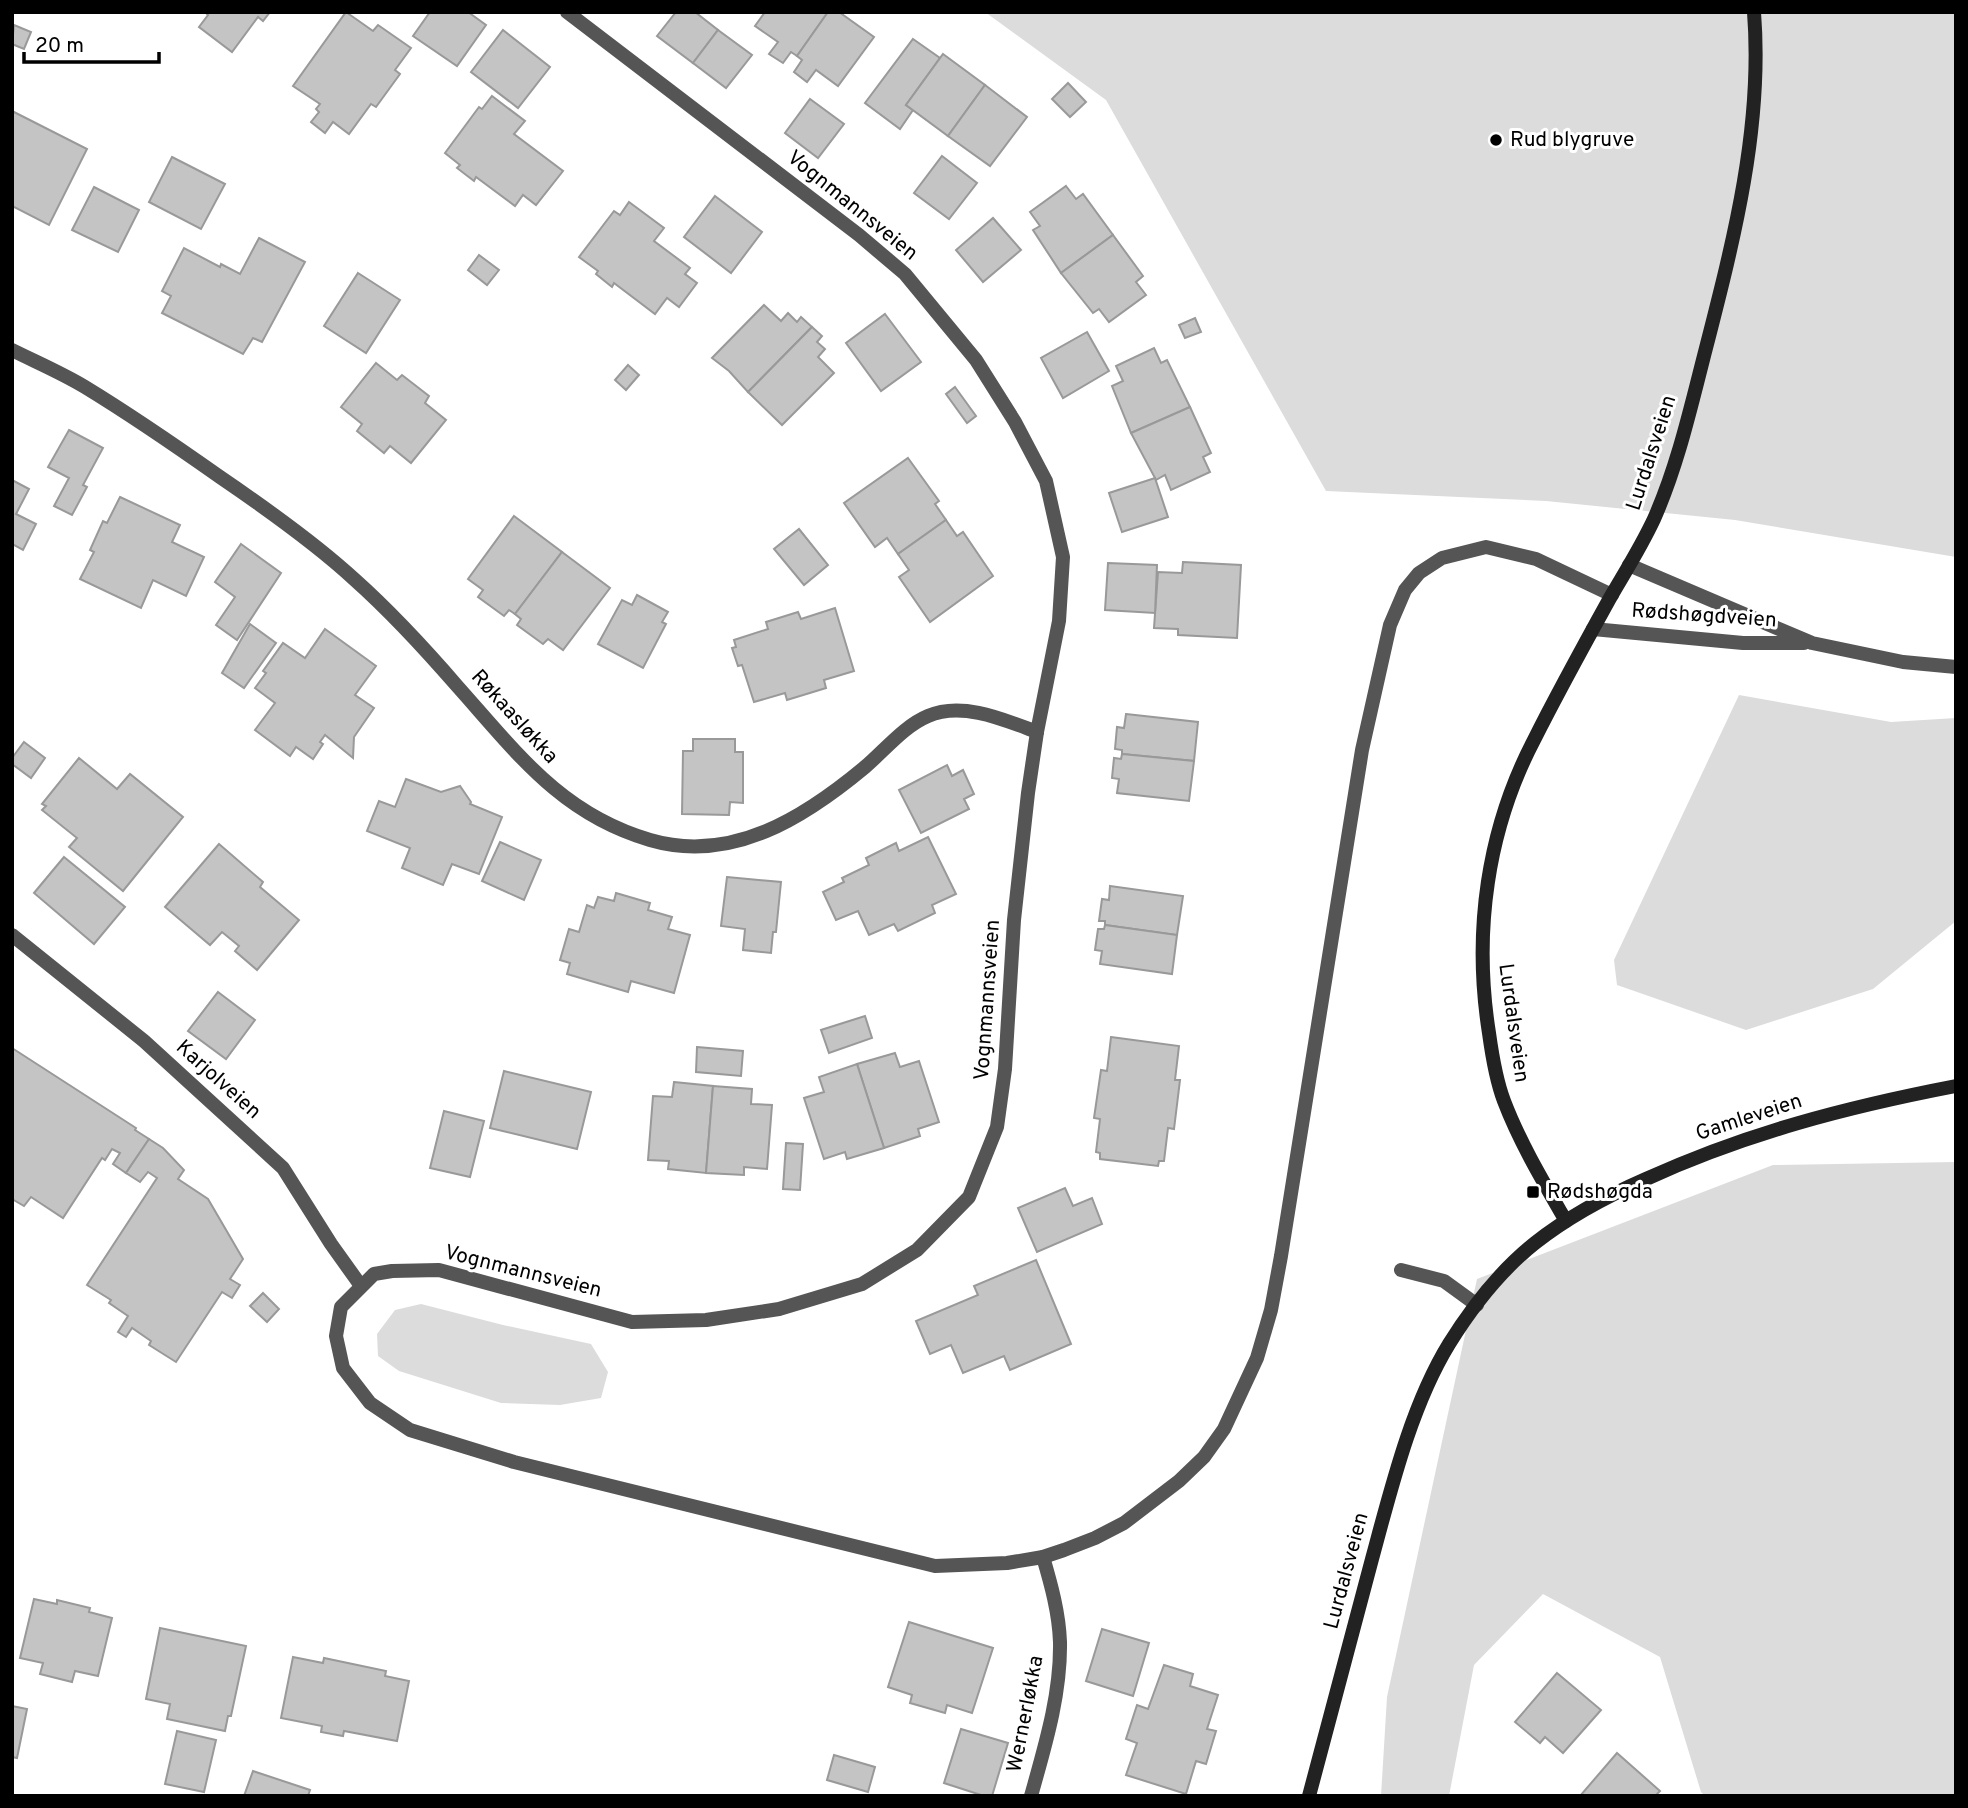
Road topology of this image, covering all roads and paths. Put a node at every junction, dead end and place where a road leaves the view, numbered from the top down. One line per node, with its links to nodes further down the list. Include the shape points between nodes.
1 (567, 12): 9 (street, Vognmannsveien, via 905,274 982,371 1046,481 1062,557 1059,621)
2 (1755, 12): 4 (main road, Lurdalsveien, via 1749,149 1731,248 1669,482)
3 (12, 350): 9 (street, Røkaasløkka, via 82,385 174,445 354,578 550,787 615,829 654,842 693,846 745,841 803,813 929,715 976,713)
4 (1629, 565): 5 (main road, Lurdalsveien); 7 (street, Rødshøgdveien)
5 (1612, 595): 6 (main road, Lurdalsveien); 16 (street, Vognmannsveien, via 1536,559 1486,547 1442,558 1419,573 1405,590 1390,625 1362,750 1281,1256 1257,1358 1224,1429 1179,1481 1124,1522)
6 (1593, 629): 7 (street, Rødshøgdveien, via 1743,643); 12 (main road, Lurdalsveien, via 1513,787 1488,875 1483,930 1484,1004 1504,1101)
7 (1812, 643): 8 (street, Rødshøgdveien, via 1903,662)
8 (1956, 667)
9 (1037, 732): 14 (street, Vognmannsveien, via 1014,920 997,1127 969,1198 917,1250 862,1284 779,1309 706,1320 632,1322 439,1270 374,1274)
10 (12, 935): 14 (street, Karjolveien, via 144,1041 283,1168)
11 (1956, 1086): 12 (main road, Gamleveien, via 1876,1101 1752,1135 1623,1189)
12 (1566, 1221): 15 (main road, Lurdalsveien, via 1516,1261)
13 (1401, 1270): 15 (street, via 1444,1281)
14 (361, 1286): 16 (street, Vognmannsveien, via 341,1307 336,1336 343,1367 370,1403 411,1430 514,1462 935,1566)
15 (1477, 1305): 18 (main road, Lurdalsveien, via 1449,1345 1427,1389 1394,1476)
16 (1043, 1557): 17 (street, Wernerløkka, via 1060,1640 1059,1669)
17 (1031, 1796)
18 (1309, 1796)

